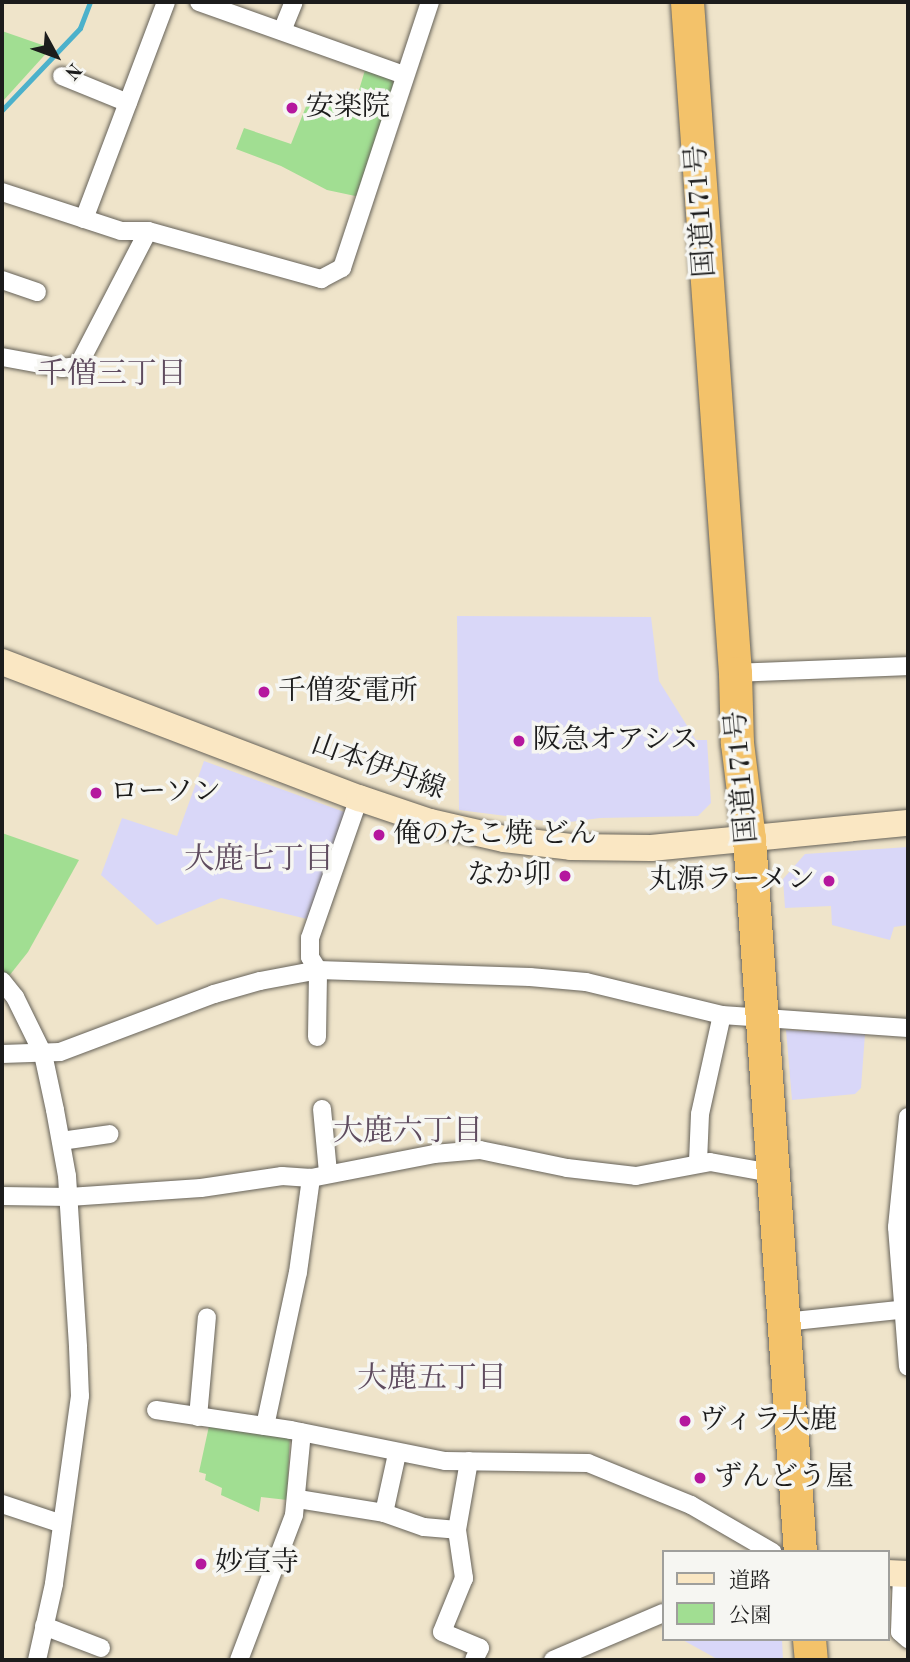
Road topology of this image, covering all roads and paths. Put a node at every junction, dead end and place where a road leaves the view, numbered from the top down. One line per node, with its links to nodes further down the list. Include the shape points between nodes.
1 (166, 2): 9 (street)
2 (200, 2): 6 (street)
3 (294, 2): 6 (street)
4 (430, 2): 7 (street)
5 (687, 2): 18 (highway, 国道171号)
6 (282, 30): 7 (street)
7 (404, 75): 12 (street, via 342,268 321,279)
8 (62, 76): 9 (street)
9 (128, 103): 11 (street)
10 (2, 192): 11 (street)
11 (84, 219): 12 (street, via 121,231)
12 (148, 231): 15 (street, via 78,366 62,368)
13 (2, 280): 14 (street)
14 (37, 292)
15 (2, 357)
16 (2, 662): 19 (main road, 山本伊丹線)
17 (908, 666): 18 (street)
18 (735, 673): 21 (highway, 国道171号, via 737,743)
19 (359, 798): 21 (main road, 山本伊丹線, via 442,825 571,847 651,848); 22 (street, via 312,928 310,957)
20 (908, 823): 21 (main road, 山本伊丹線)
21 (749, 839): 25 (highway, 国道171号)
22 (318, 970): 24 (street, via 586,982); 27 (street); 29 (street, via 214,994 60,1052)
23 (2, 981): 29 (street)
24 (722, 1015): 25 (street); 34 (street, via 701,1114)
25 (761, 1019): 26 (street); 36 (highway, 国道171号)
26 (908, 1028)
27 (317, 1037)
28 (2, 1054): 29 (street)
29 (43, 1054): 33 (street)
30 (322, 1109): 35 (street)
31 (908, 1117): 40 (street, via 897,1227)
32 (110, 1134): 33 (street)
33 (61, 1141): 39 (street)
34 (698, 1162): 35 (street, via 636,1176 480,1150); 36 (street)
35 (328, 1172): 37 (street)
36 (772, 1173): 42 (highway, 国道171号)
37 (311, 1178): 39 (street, via 282,1176 201,1188); 46 (street, via 298,1272)
38 (2, 1196): 39 (street)
39 (69, 1197): 53 (street, via 80,1396)
40 (905, 1309): 42 (street); 43 (street)
41 (206, 1317): 45 (street)
42 (784, 1322): 56 (highway, 国道171号)
43 (908, 1367)
44 (156, 1410): 45 (street)
45 (198, 1417): 46 (street)
46 (265, 1426): 47 (street)
47 (302, 1432): 48 (street); 50 (street)
48 (397, 1454): 49 (street); 52 (street)
49 (470, 1461): 54 (street); 55 (street, via 587,1463 691,1505)
50 (298, 1499): 52 (street); 64 (street)
51 (2, 1504): 53 (street)
52 (383, 1513): 54 (street, via 424,1527)
53 (62, 1524): 59 (street)
54 (457, 1530): 65 (street, via 464,1578 442,1632 480,1648)
55 (769, 1550)
56 (800, 1550)
57 (899, 1573): 60 (street, via 900,1632)
58 (662, 1613): 66 (street)
59 (44, 1626): 62 (street); 63 (street)
60 (908, 1639)
61 (810, 1641): 67 (highway)
62 (101, 1648)
63 (37, 1660)
64 (239, 1660)
65 (474, 1660)
66 (553, 1660)
67 (811, 1660)

